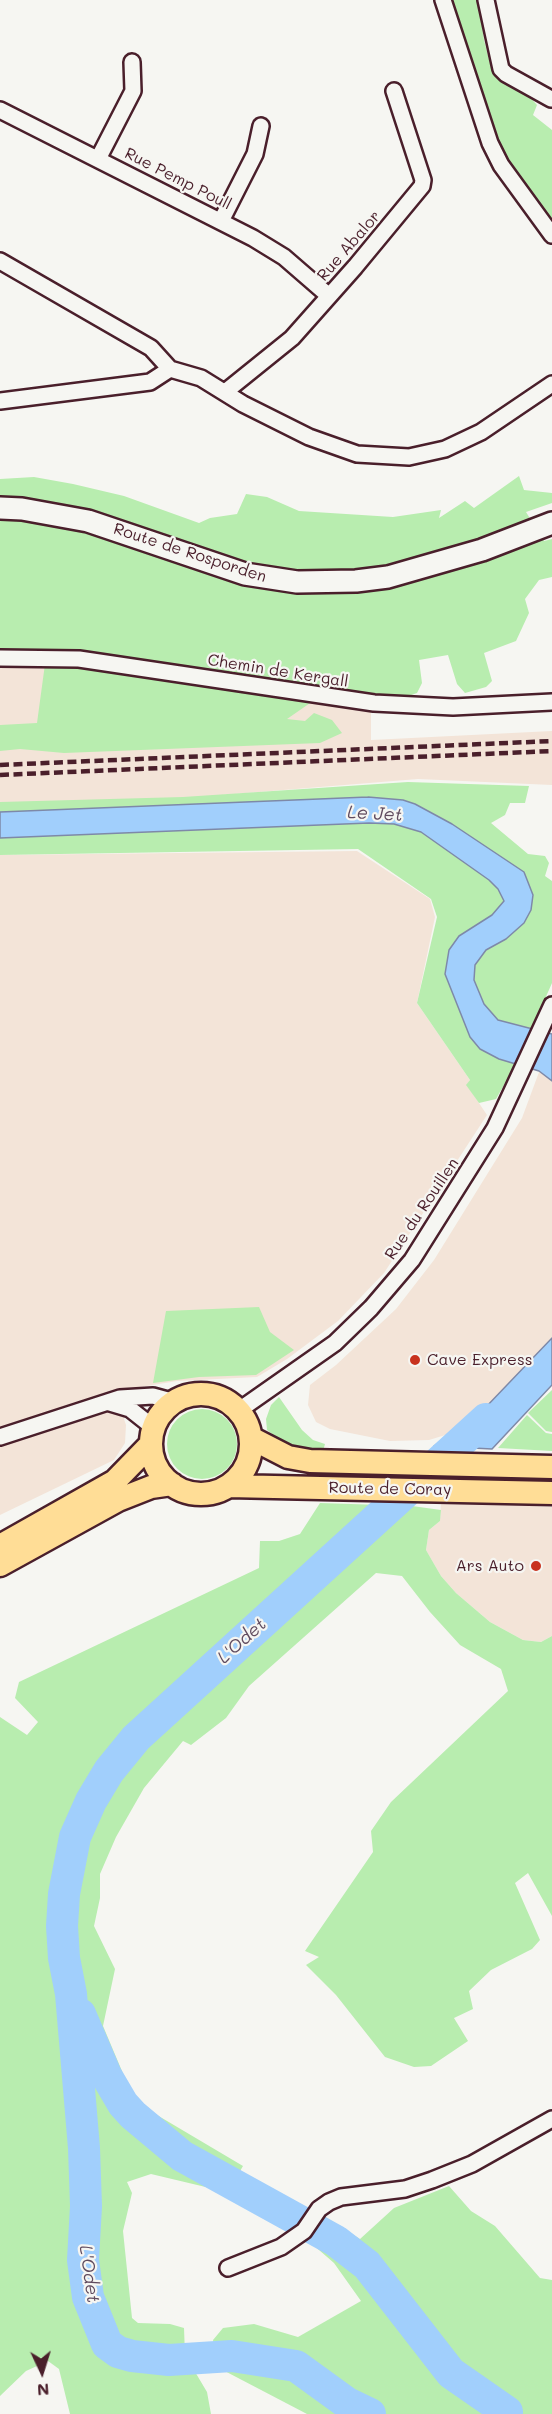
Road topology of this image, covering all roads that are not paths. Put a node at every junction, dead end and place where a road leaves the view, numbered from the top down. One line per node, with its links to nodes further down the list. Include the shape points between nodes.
1 (443, 0): 10 (street, via 490,143 501,165)
2 (486, 0): 5 (street, via 501,69)
3 (132, 62): 8 (street, via 133,91)
4 (394, 91): 12 (street, Rue Abalor, via 422,186)
5 (551, 99)
6 (0, 110): 8 (street, Rue Pemp Poull)
7 (261, 126): 9 (street, via 255,154)
8 (98, 159): 9 (street, Rue Pemp Poull)
9 (221, 221): 12 (street, Rue Pemp Poull, via 284,257)
10 (552, 235)
11 (0, 261): 13 (street, via 151,348)
12 (329, 296): 15 (street, Rue Abalor, via 292,338)
13 (170, 369): 15 (street, via 201,378); 16 (street, via 150,382)
14 (552, 384): 15 (street, via 464,441 428,454 393,458 357,454 332,446)
15 (225, 392)
16 (0, 401)
17 (0, 508): 18 (main road, Route de Rosporden, via 88,521 245,574 297,582 388,577 463,556)
18 (552, 523)
19 (0, 658): 20 (street, Chemin de Kergall, via 79,659 374,703 471,707)
20 (552, 702)
21 (552, 1005): 24 (street, Rue du Rouillen, via 495,1128 412,1260 335,1343)
22 (175, 1402): 23 (street, via 140,1396); 24 (main road, via 207,1394 229,1402); 25 (main road, via 166,1409)
23 (110, 1403): 25 (street, via 130,1409); 26 (street)
24 (238, 1411): 27 (main road)
25 (152, 1436): 29 (main road, via 157,1467); 32 (main road, via 115,1481)
26 (0, 1437)
27 (251, 1438): 28 (main road, Route de Coray, via 298,1460); 30 (main road, via 249,1459)
28 (552, 1467)
29 (172, 1484): 30 (main road, via 201,1494); 33 (main road, via 151,1487 118,1500)
30 (228, 1486): 31 (main road, Route de Coray)
31 (552, 1493)
32 (0, 1546)
33 (0, 1565)
34 (552, 2119): 35 (street, via 451,2173 405,2189 341,2197 319,2209 307,2226 281,2247)
35 (228, 2268)

